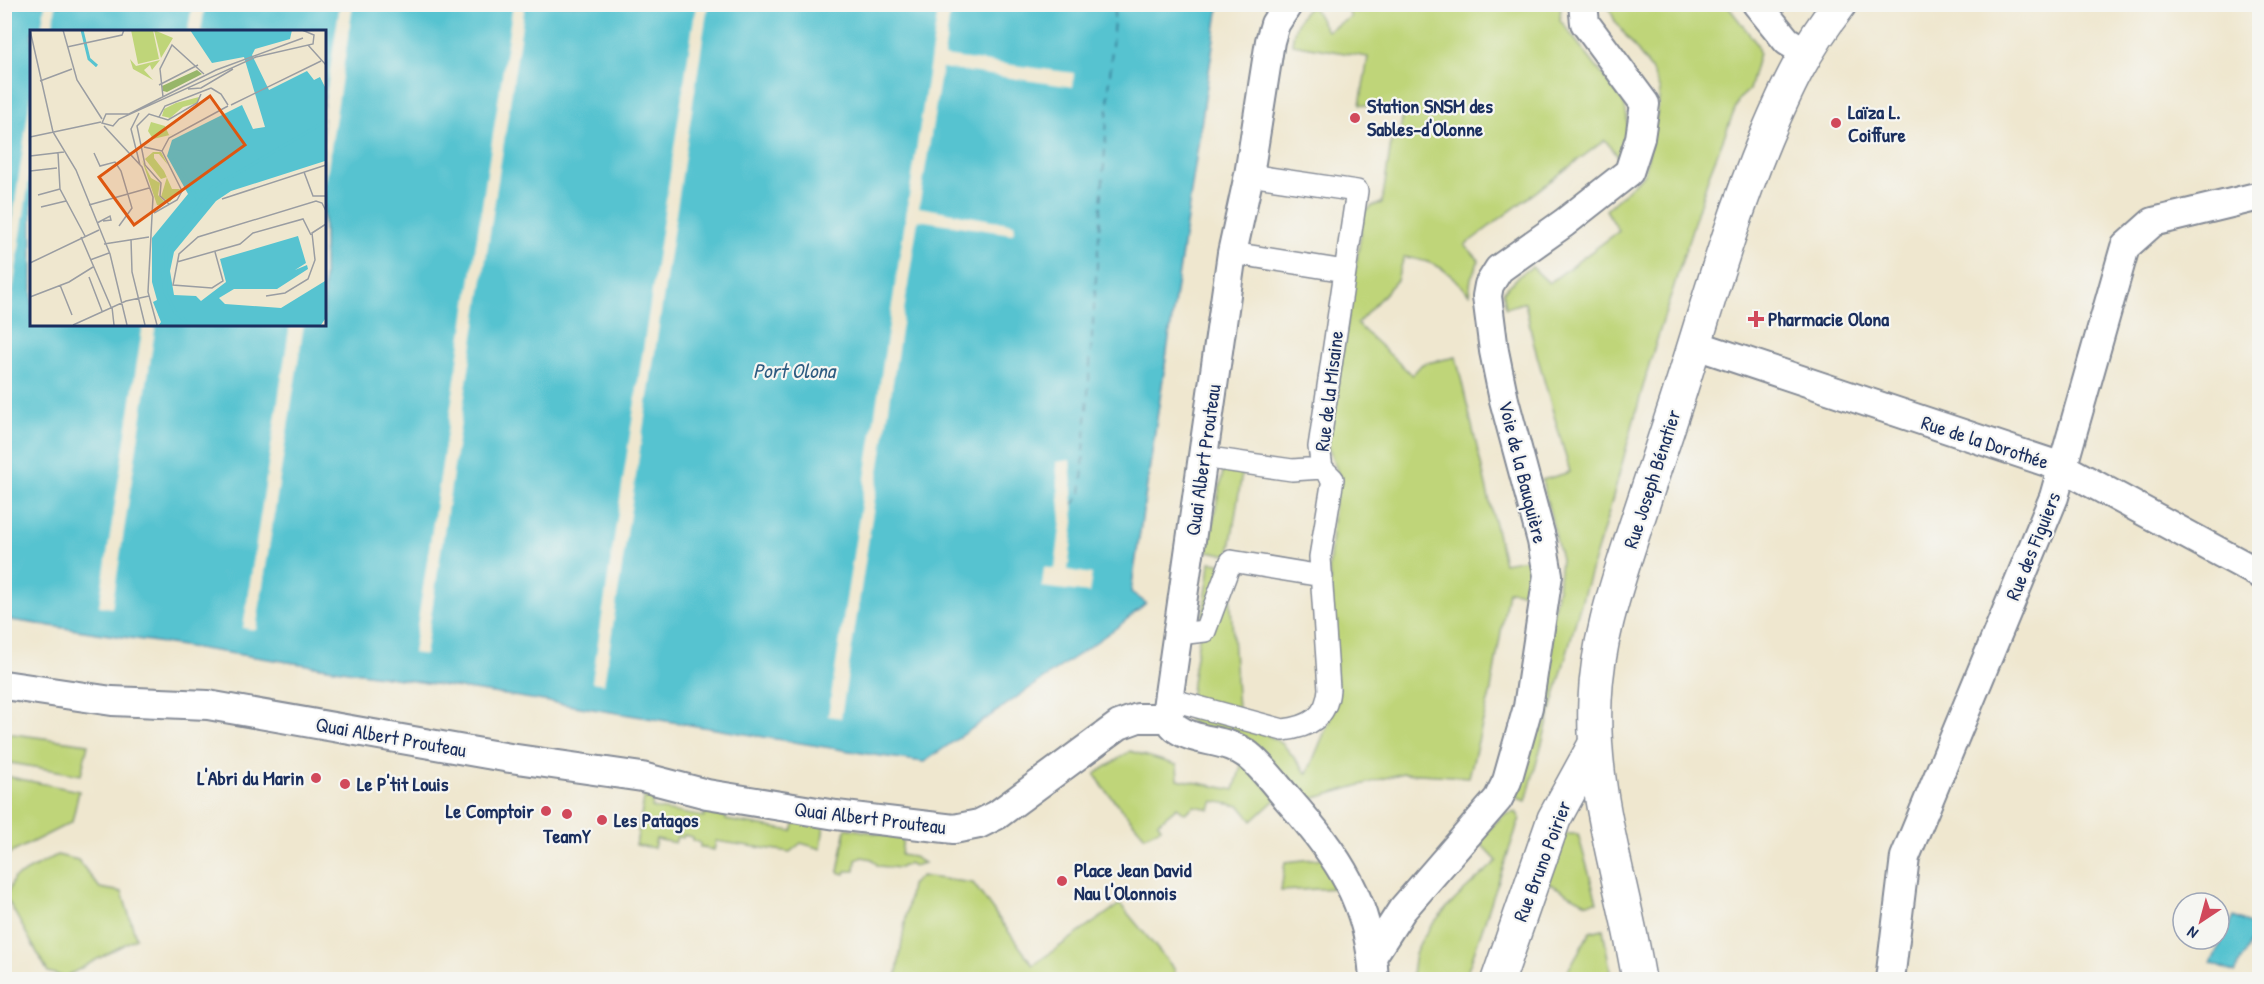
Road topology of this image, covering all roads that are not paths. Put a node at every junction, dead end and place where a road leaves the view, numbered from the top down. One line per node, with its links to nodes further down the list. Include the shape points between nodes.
1 (1584, 4): 20 (street, Voie de la Bauquière, via 1585,23 1645,104 1629,172 1499,269 1487,296 1504,400 1548,575 1528,706 1507,781 1498,799 1402,910)
2 (1757, 4): 5 (street, via 1787,41)
3 (1840, 4): 5 (street, Rue Joseph Bénatier)
4 (1287, 6): 6 (street, Quai Albert Prouteau, via 1270,41)
5 (1805, 52): 10 (street, Rue Joseph Bénatier, via 1742,194)
6 (1249, 175): 8 (street, Quai Albert Prouteau); 9 (street, Rue de la Misaine, via 1357,191)
7 (2259, 196): 12 (street, Rue des Figuiers, via 2153,222 2125,247)
8 (1232, 253): 9 (street); 11 (street, Quai Albert Prouteau)
9 (1345, 271): 13 (street, Rue de la Misaine, via 1319,447)
10 (1696, 345): 12 (street, Rue de la Dorothée); 19 (street, Rue Joseph Bénatier, via 1606,622 1597,677)
11 (1203, 457): 13 (street, via 1292,470); 16 (street, Quai Albert Prouteau)
12 (2062, 467): 14 (street, Rue de la Dorothée); 23 (street, Rue des Figuiers, via 2054,497 1905,857)
13 (1322, 468): 15 (street, Rue de la Misaine, via 1332,479 1320,557)
14 (2259, 574)
15 (1322, 576): 16 (street, via 1231,561 1204,631); 18 (street, Rue de la Misaine, via 1329,689 1328,702 1317,718 1299,728 1283,730)
16 (1178, 634): 18 (street, Quai Albert Prouteau)
17 (4, 685): 18 (street, Quai Albert Prouteau, via 112,701 208,705 642,777 707,794 954,829 997,815 1119,725)
18 (1169, 708): 20 (street, via 1176,728 1222,742 1254,760 1320,834 1358,898)
19 (1594, 746): 21 (street, Rue Bruno Poirier, via 1554,819); 22 (street, Rue Joseph Bénatier, via 1605,823)
20 (1373, 967)
21 (1498, 980)
22 (1639, 980)
23 (1890, 980)

